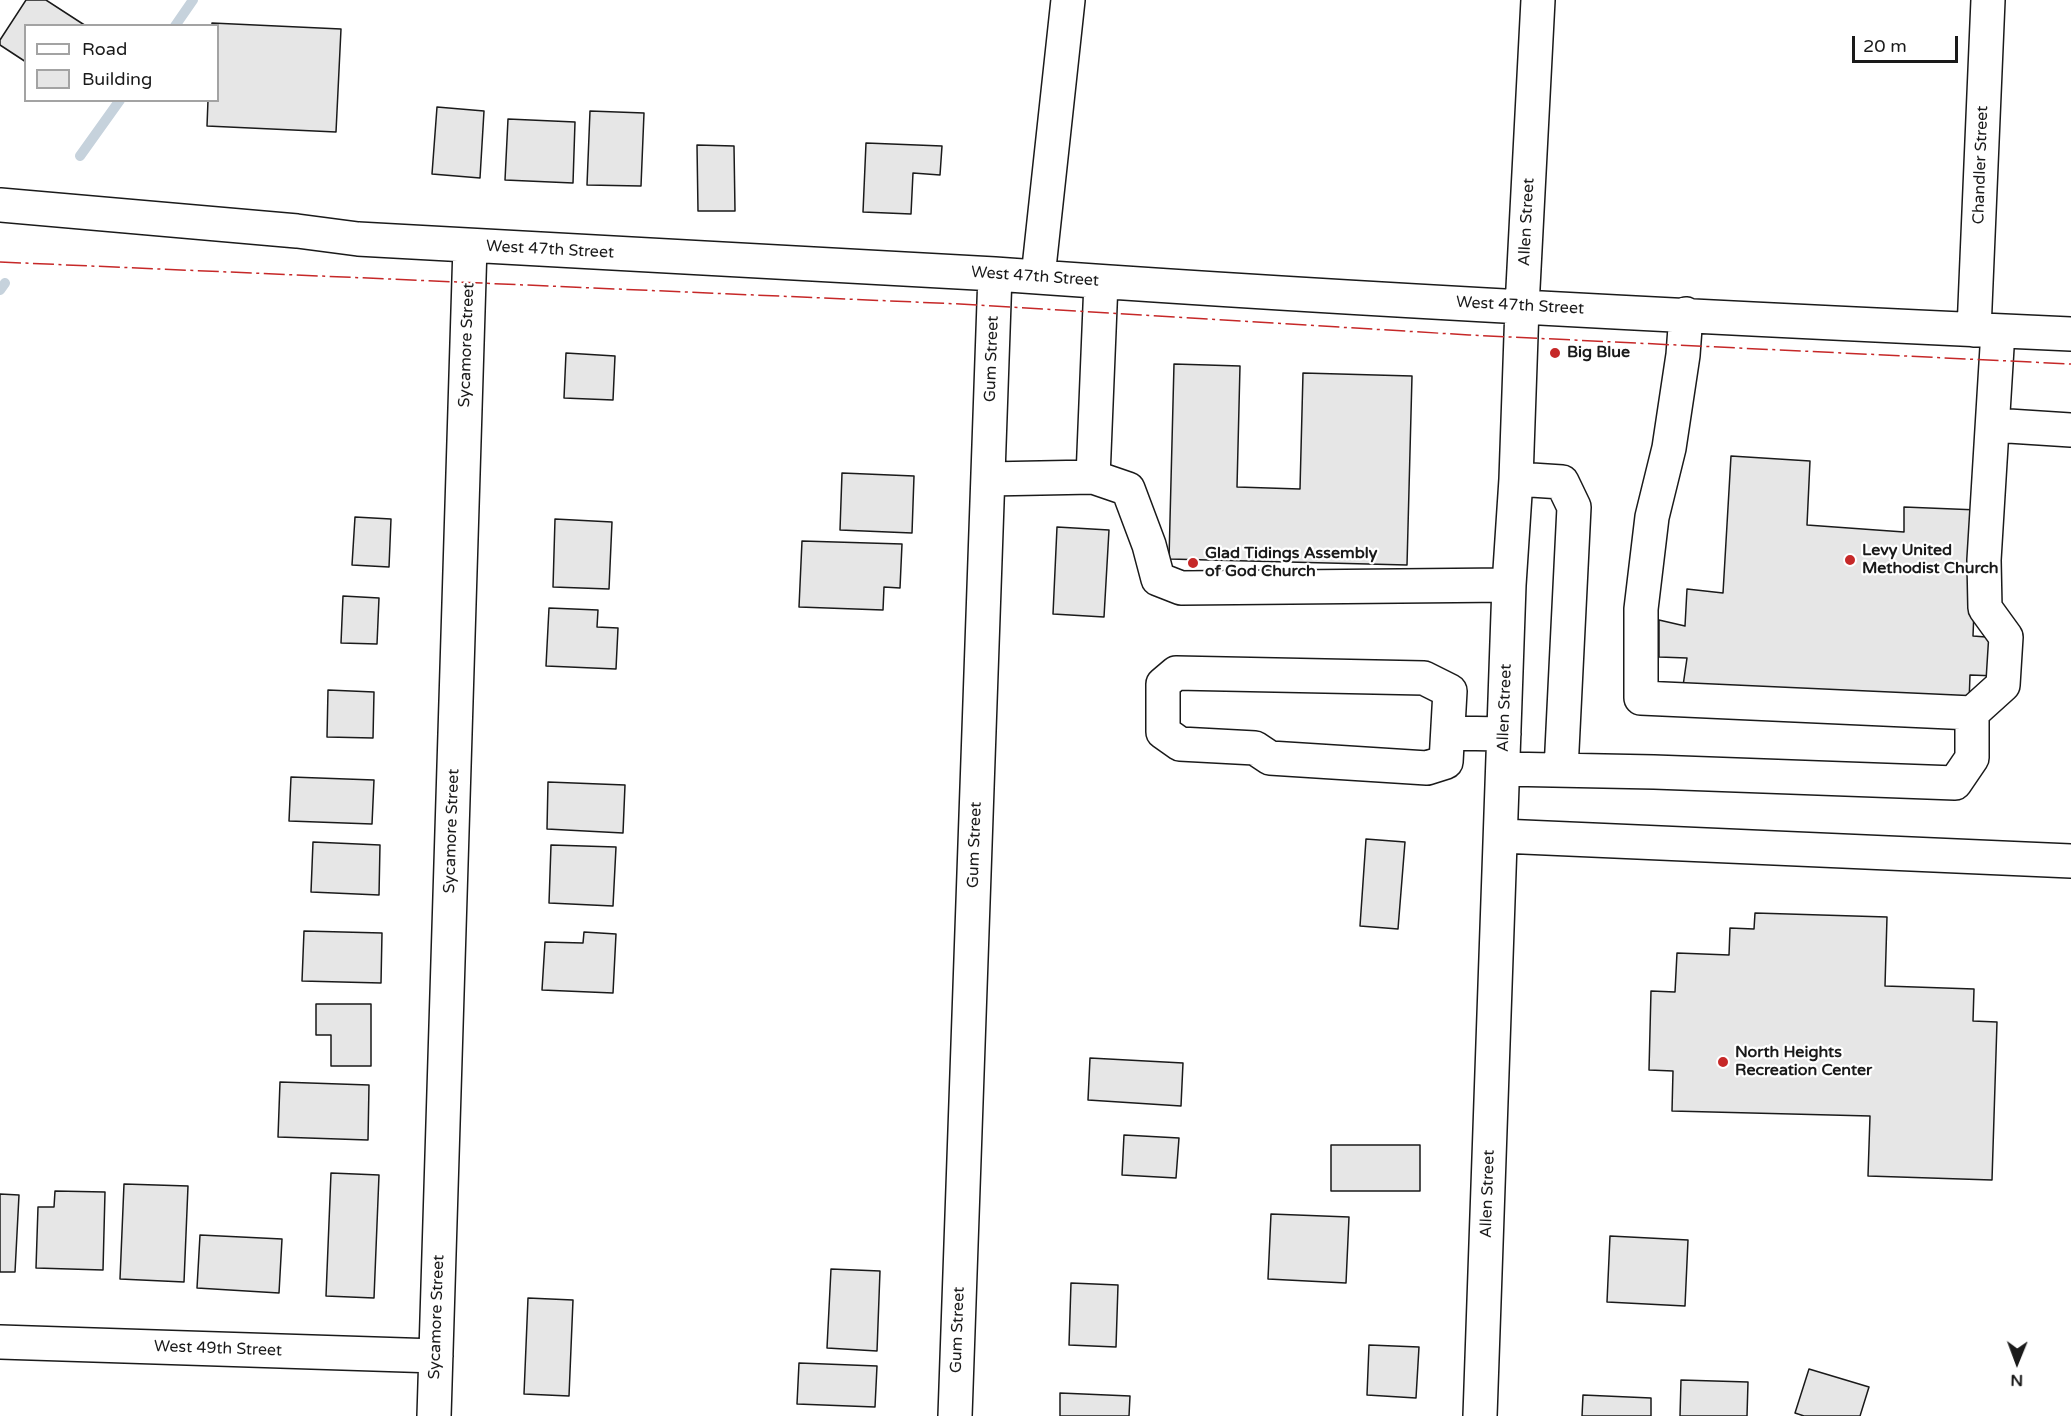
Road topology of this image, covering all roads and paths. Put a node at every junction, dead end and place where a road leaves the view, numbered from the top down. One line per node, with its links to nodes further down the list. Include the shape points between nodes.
1 (1068, 0): 7 (street)
2 (1538, 0): 9 (street, Allen Street)
3 (1988, 0): 11 (street, Chandler Street)
4 (0, 204): 5 (street, West 47th Street)
5 (470, 246): 6 (street, West 47th Street); 27 (street, Sycamore Street)
6 (995, 274): 7 (street, West 47th Street); 17 (street, Gum Street)
7 (1038, 277): 8 (street, West 47th Street)
8 (1101, 282): 9 (street, West 47th Street); 15 (street)
9 (1522, 307): 10 (street, West 47th Street); 16 (street, Allen Street)
10 (1686, 314): 11 (street, West 47th Street); 19 (street, via 1669,448 1652,517 1641,609 1641,698)
11 (1986, 331): 12 (street, West 47th Street); 13 (street, Chandler Street)
12 (2071, 334)
13 (1993, 425): 14 (street); 19 (street, Chandler Street, via 1984,560 1985,608 2006,637 2003,685)
14 (2071, 430)
15 (1093, 477): 17 (street); 18 (street, via 1128,489 1158,579 1181,588)
16 (1516, 478): 18 (street, Allen Street); 23 (street, via 1562,482 1574,507)
17 (988, 479): 29 (street, Gum Street)
18 (1509, 585): 21 (street, Allen Street)
19 (1972, 713): 23 (street, via 1972,758 1955,783)
20 (1448, 733): 20 (street, via 1446,762 1427,768 1270,758 1255,748 1180,744 1163,732 1163,684 1176,673 1424,678 1450,691); 21 (street)
21 (1504, 734): 22 (street, Allen Street)
22 (1503, 770): 23 (street); 24 (street, Allen Street)
23 (1561, 770)
24 (1501, 836): 25 (street); 30 (street, Allen Street)
25 (2071, 861)
26 (0, 1342): 27 (street, West 49th Street)
27 (436, 1356): 28 (street, Sycamore Street)
28 (434, 1416)
29 (955, 1416)
30 (1480, 1416)

